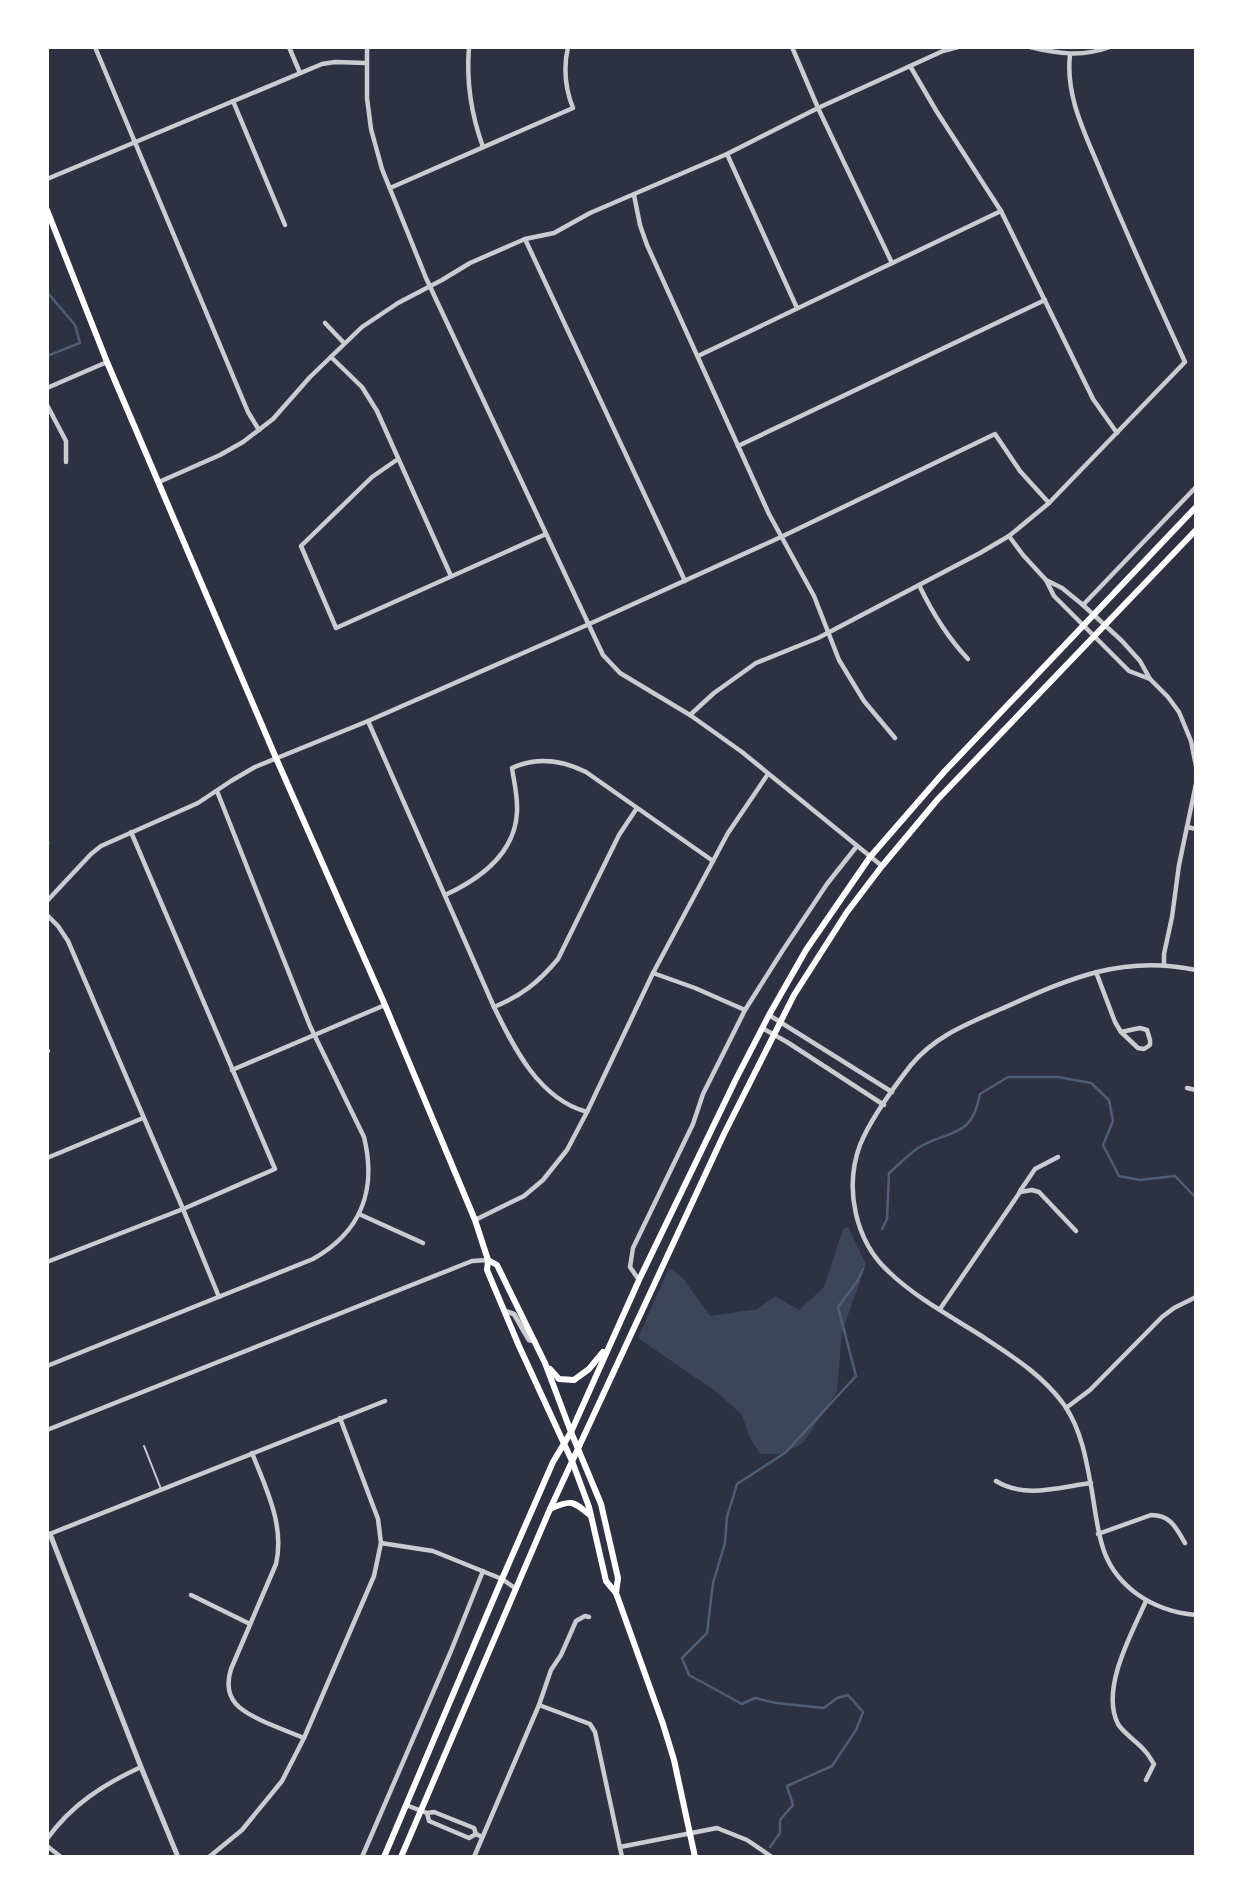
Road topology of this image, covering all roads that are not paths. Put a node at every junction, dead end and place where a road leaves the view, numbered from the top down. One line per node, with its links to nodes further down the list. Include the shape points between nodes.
1 (96, 47): 16 (street)
2 (289, 47): 13 (street)
3 (367, 47): 11 (street)
4 (469, 47): 17 (street, via 468,87)
5 (568, 47): 17 (street, via 566,83 573,108)
6 (792, 47): 15 (street)
7 (958, 47): 12 (street)
8 (1030, 47): 10 (street)
9 (1110, 47): 10 (street)
10 (1070, 55): 38 (street, via 1076,108 1185,362)
11 (366, 63): 13 (street, via 328,62); 20 (street, via 371,129)
12 (911, 66): 15 (street); 23 (street)
13 (300, 73): 14 (street)
14 (233, 101): 16 (street); 24 (street)
15 (818, 108): 18 (street); 26 (street)
16 (135, 142): 19 (street); 37 (street)
17 (483, 147): 20 (street)
18 (727, 154): 21 (street); 29 (street)
19 (47, 178)
20 (390, 188): 27 (street)
21 (634, 195): 25 (street, via 554,233); 32 (street, via 647,245)
22 (47, 210): 34 (main road)
23 (1001, 211): 26 (street); 28 (street)
24 (285, 225)
25 (525, 239): 27 (street); 52 (street)
26 (892, 263): 29 (street)
27 (430, 287): 31 (street, via 379,314); 47 (street)
28 (1045, 300): 38 (street, via 1093,399); 39 (street)
29 (797, 309): 32 (street)
30 (326, 323): 31 (street)
31 (344, 343): 33 (street)
32 (698, 356): 39 (street)
33 (331, 357): 37 (street); 40 (street, via 370,398)
34 (107, 362): 35 (street); 42 (main road)
35 (47, 388)
36 (47, 405): 41 (street, via 66,441)
37 (259, 430): 42 (street, via 220,455)
38 (1117, 433): 44 (street)
39 (738, 446): 49 (street)
40 (398, 458): 50 (street); 50 (street, via 372,477 302,546 336,628)
41 (66, 462)
42 (159, 482): 67 (main road)
43 (1196, 487): 54 (street)
44 (1049, 503): 48 (street); 49 (street, via 995,434)
45 (1196, 508): 55 (main road)
46 (1196, 530): 58 (main road)
47 (546, 534): 50 (street); 56 (street)
48 (1009, 536): 51 (street); 53 (street)
49 (781, 537): 52 (street); 59 (street)
50 (451, 576)
51 (1046, 580): 54 (street); 57 (street, via 1054,596)
52 (685, 581): 56 (street)
53 (919, 585): 59 (street); 61 (street, via 953,643)
54 (1083, 605): 55 (street)
55 (1093, 615): 57 (main road); 58 (street)
56 (587, 625): 63 (street, via 596,645 620,673); 64 (street)
57 (1083, 625): 60 (street); 77 (main road)
58 (1104, 625): 60 (main road); 62 (street, via 1140,661)
59 (828, 632): 63 (street, via 756,663); 65 (street, via 850,681)
60 (1094, 635): 62 (street, via 1129,671); 79 (main road, via 938,799)
61 (968, 659)
62 (1150, 679): 66 (street, via 1179,712)
63 (690, 715): 69 (street)
64 (368, 721): 67 (street); 80 (street)
65 (895, 738)
66 (1195, 751): 68 (street)
67 (275, 758): 71 (street); 87 (main road)
68 (1196, 766)
69 (769, 774): 76 (street); 78 (street)
70 (1196, 784): 73 (street)
71 (217, 791): 75 (street); 94 (street)
72 (637, 808): 78 (street); 80 (street, via 586,772 562,762 543,760 512,768 517,814 506,847 483,873); 88 (street, via 619,835 558,960 536,984)
73 (1187, 827): 74 (street); 83 (street)
74 (1196, 829)
75 (131, 832): 81 (street, via 91,854); 96 (street)
76 (858, 846): 77 (street); 89 (street)
77 (870, 856): 79 (street); 90 (main road)
78 (712, 861): 86 (street)
79 (881, 866): 91 (main road, via 820,953)
80 (445, 895): 88 (street)
81 (47, 901)
82 (47, 915): 102 (street, via 68,941)
83 (1164, 966): 84 (street); 85 (street)
84 (1196, 970)
85 (1096, 972): 93 (street); 99 (street, via 1052,986 939,1038 919,1055)
86 (653, 973): 89 (street); 101 (street)
87 (385, 1005): 94 (street); 108 (main road)
88 (494, 1007): 101 (street, via 528,1068 572,1108)
89 (745, 1010): 113 (street, via 632,1248 630,1267)
90 (769, 1014): 91 (street); 92 (main road)
91 (781, 1021): 95 (main road); 99 (street)
92 (762, 1028): 95 (street); 113 (main road)
93 (1121, 1031): 93 (street, via 1138,1048 1150,1045 1144,1028)
94 (314, 1035): 96 (street); 107 (street, via 364,1138 369,1171)
95 (774, 1035): 100 (street); 129 (main road, via 723,1134)
96 (232, 1070): 106 (street, via 275,1170)
97 (1187, 1088): 98 (street)
98 (1196, 1090)
99 (892, 1092): 100 (street)
100 (884, 1105): 116 (street, via 857,1156 856,1218 864,1239 887,1271)
101 (587, 1112): 108 (street, via 544,1180 524,1196)
102 (143, 1118): 104 (street); 106 (street)
103 (1058, 1157): 105 (street, via 1035,1169)
104 (47, 1158)
105 (1020, 1192): 109 (street, via 1039,1192); 116 (street)
106 (183, 1209): 112 (street); 114 (street)
107 (359, 1214): 110 (street); 114 (street, via 348,1232 325,1252)
108 (475, 1220): 111 (main road)
109 (1076, 1231)
110 (423, 1243)
111 (488, 1260): 117 (main road, via 487,1270); 118 (main road, via 497,1265); 125 (street, via 472,1261)
112 (47, 1262)
113 (639, 1280): 119 (main road)
114 (219, 1297): 121 (street)
115 (1196, 1297): 123 (street, via 1162,1317)
116 (940, 1309): 123 (street, via 1029,1368)
117 (505, 1311): 118 (street, via 514,1314 528,1340); 127 (main road)
118 (535, 1341): 120 (main road)
119 (609, 1345): 120 (main road, via 574,1380 559,1379); 126 (main road)
120 (545, 1363): 126 (main road)
121 (47, 1366)
122 (385, 1401): 124 (street)
123 (1066, 1408): 133 (street, via 1083,1446)
124 (340, 1418): 130 (street); 139 (street, via 376,1512)
125 (47, 1430)
126 (571, 1432): 127 (main road); 129 (main road)
127 (564, 1444): 131 (main road); 142 (main road)
128 (144, 1446): 134 (lane)
129 (579, 1450): 131 (main road); 144 (main road, via 601,1504 618,1578)
130 (252, 1453): 134 (street); 149 (street, via 280,1545)
131 (572, 1461): 135 (main road); 136 (main road)
132 (996, 1481): 133 (street, via 1030,1491)
133 (1091, 1483): 137 (street)
134 (162, 1490): 138 (street)
135 (550, 1509): 136 (main road, via 576,1503); 143 (main road)
136 (592, 1517): 144 (main road, via 606,1581)
137 (1098, 1534): 140 (street, via 1158,1515 1174,1524); 146 (street, via 1117,1575)
138 (49, 1535): 152 (street)
139 (381, 1543): 141 (street, via 433,1551); 151 (street, via 374,1576)
140 (1185, 1543)
141 (483, 1571): 142 (street); 165 (street)
142 (502, 1579): 143 (street); 154 (main road)
143 (515, 1587): 155 (main road)
144 (616, 1593): 156 (main road, via 667,1736)
145 (191, 1595): 149 (street)
146 (1146, 1601): 147 (street); 153 (street, via 1117,1669 1113,1699 1119,1726 1154,1764)
147 (1196, 1615)
148 (589, 1617): 150 (street, via 576,1621)
149 (250, 1624): 151 (street, via 229,1675 232,1699 244,1712)
150 (539, 1705): 158 (street); 161 (street, via 590,1724 595,1731)
151 (303, 1738): 164 (street, via 282,1782 242,1830)
152 (141, 1767): 159 (street, via 82,1800); 163 (street)
153 (1146, 1780)
154 (407, 1805): 155 (street); 166 (main road)
155 (423, 1812): 157 (street, via 474,1828); 157 (street, via 429,1821 459,1834 469,1838); 167 (main road)
156 (691, 1833): 161 (street); 170 (main road); 171 (street, via 717,1828)
157 (476, 1834): 158 (street)
158 (482, 1838): 168 (street)
159 (47, 1839)
160 (47, 1846): 162 (street)
161 (620, 1847): 169 (street)
162 (61, 1857)
163 (178, 1857)
164 (209, 1857)
165 (362, 1857)
166 (384, 1857)
167 (401, 1857)
168 (474, 1857)
169 (622, 1857)
170 (695, 1857)
171 (772, 1857)

